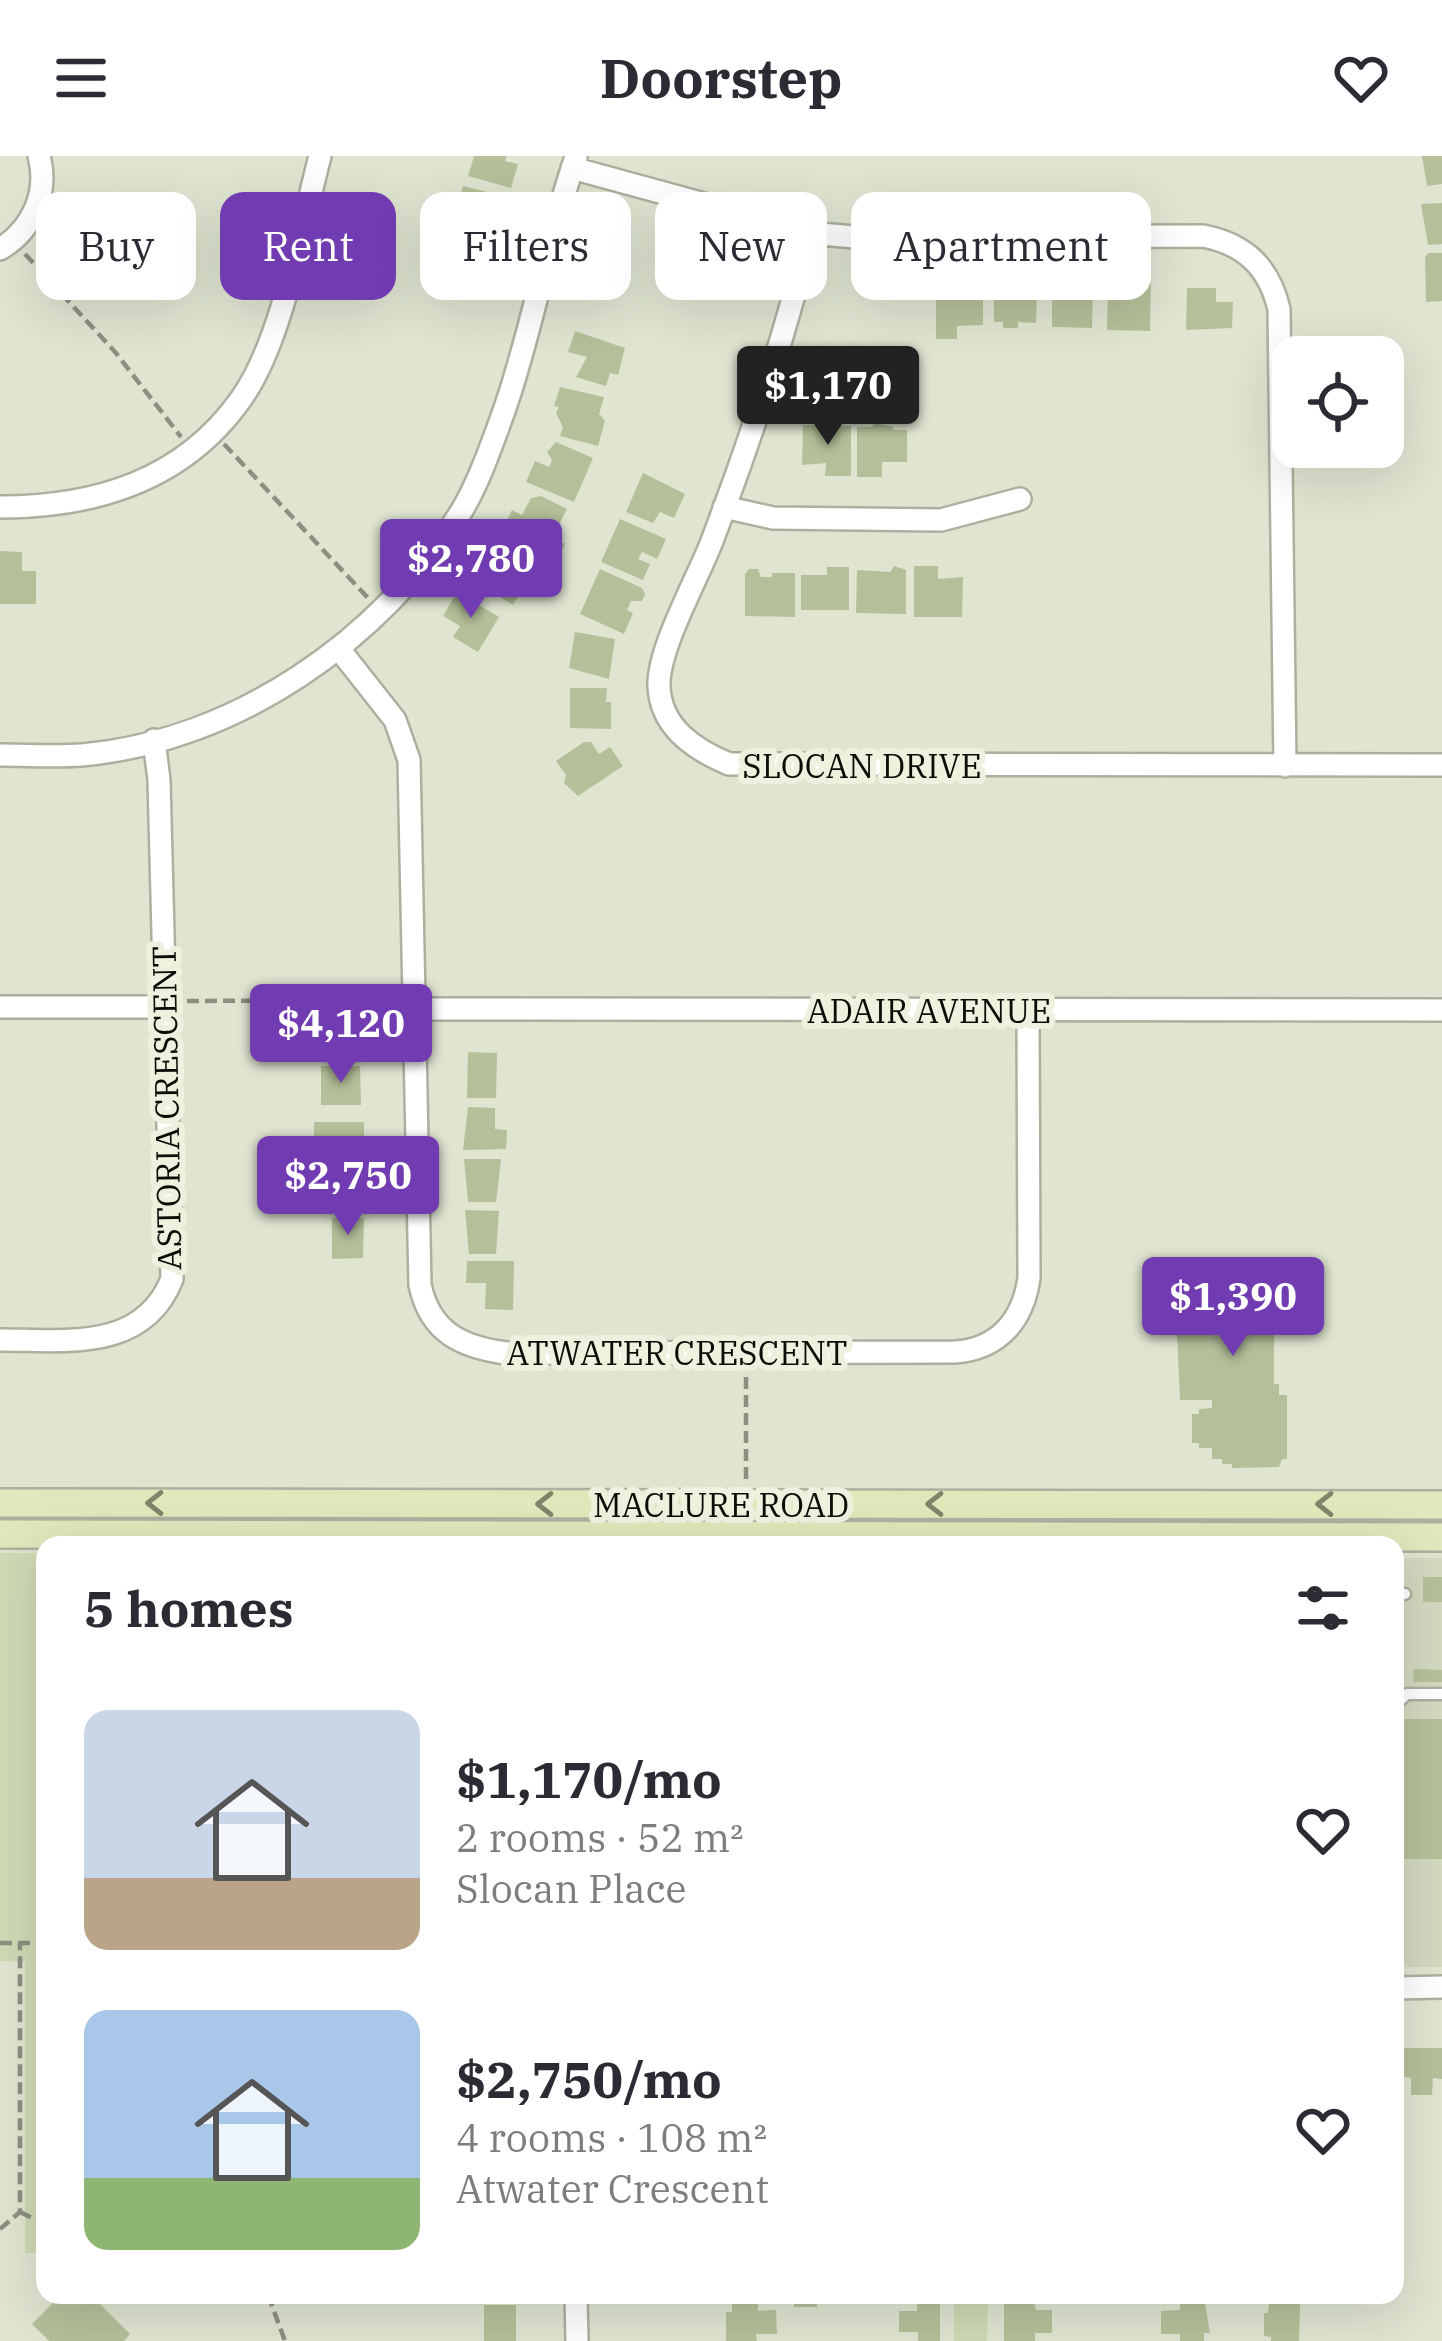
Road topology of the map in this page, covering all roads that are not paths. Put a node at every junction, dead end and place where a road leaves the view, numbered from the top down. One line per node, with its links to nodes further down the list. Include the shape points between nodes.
1 (39, 156): 6 (street, via 30,223)
2 (320, 156): 9 (street, via 268,344 241,399 212,431 121,490 80,503)
3 (574, 162): 4 (street); 11 (street, via 504,412 464,508 382,613)
4 (674, 192)
5 (827, 235): 15 (street, via 1203,236 1226,241 1264,271 1279,309)
6 (6, 245)
7 (791, 300): 10 (street, SLOCAN DRIVE)
8 (1019, 499): 10 (street, via 940,520 772,518)
9 (0, 507)
10 (724, 507): 15 (street, SLOCAN DRIVE, via 659,689 675,731 703,754 729,764)
11 (339, 649): 12 (street, via 238,708); 17 (street, ATWATER CRESCENT, via 395,720 409,760)
12 (154, 740): 13 (street, via 82,754); 16 (street, ASTORIA CRESCENT)
13 (0, 755)
14 (1442, 765): 15 (street, SLOCAN DRIVE)
15 (1285, 766)
16 (165, 1004): 18 (street); 21 (street, ASTORIA CRESCENT, via 174,1263 166,1295 141,1322 110,1336)
17 (416, 1005): 20 (street, ADAIR AVENUE); 20 (street, ATWATER CRESCENT, via 424,1304 439,1329 506,1353 971,1351 990,1344 1016,1320 1029,1278)
18 (0, 1007)
19 (1442, 1010): 20 (street, ADAIR AVENUE)
20 (1028, 1011)
21 (0, 1340)
22 (0, 1503): 23 (main road, MACLURE ROAD, one-way to 22)
23 (1442, 1504)
24 (0, 1534): 25 (main road, MACLURE ROAD)
25 (961, 1536)
26 (1404, 1537): 27 (main road, MACLURE ROAD)
27 (1442, 1537)
28 (1442, 1694): 29 (lane)
29 (1404, 1697)
30 (1442, 1987): 31 (street)
31 (1404, 1988)
32 (576, 2304): 33 (street)
33 (577, 2341)

